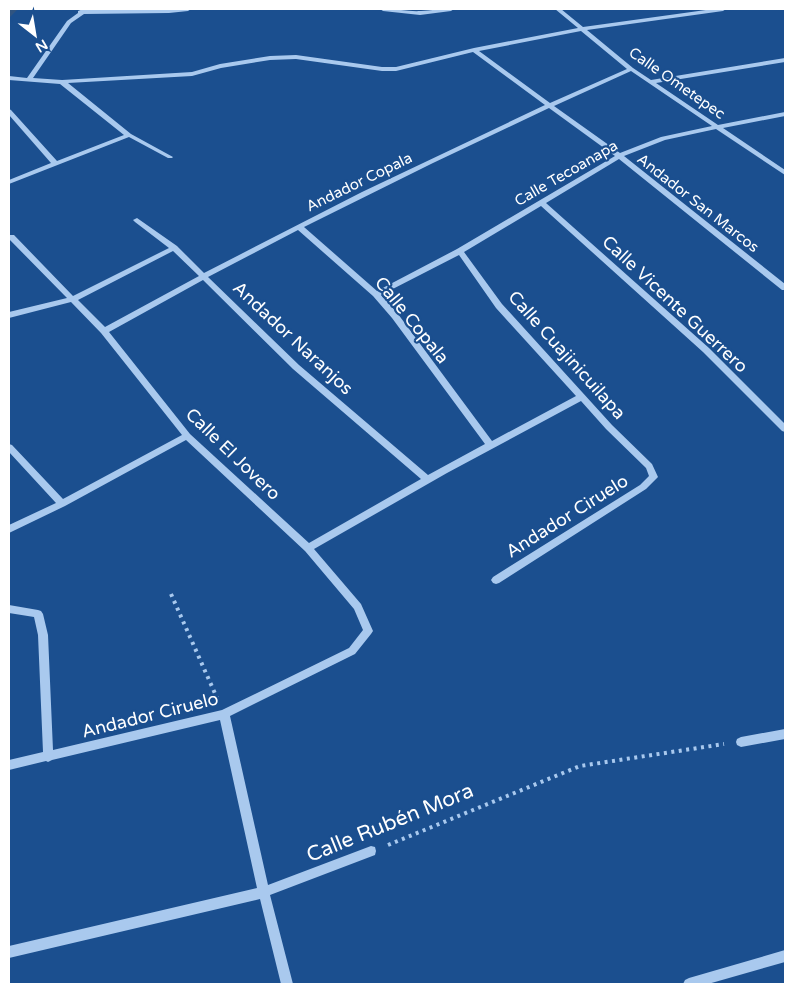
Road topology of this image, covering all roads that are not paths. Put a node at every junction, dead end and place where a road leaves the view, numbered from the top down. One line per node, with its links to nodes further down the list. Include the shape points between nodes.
1 (188, 9): 7 (street)
2 (383, 9): 3 (street, via 420,13)
3 (451, 9)
4 (558, 9): 9 (street, Calle Ometepec)
5 (668, 9): 8 (street)
6 (723, 9): 8 (street)
7 (83, 10): 14 (street, via 69,22)
8 (678, 16): 9 (street)
9 (582, 30): 10 (street); 12 (street, Calle Ometepec)
10 (474, 50): 15 (street, via 396,69 296,57 270,58 192,74); 17 (street, Andador San Marcos)
11 (785, 60): 16 (street)
12 (631, 69): 16 (street, Calle Ometepec); 17 (street, Andador Copala)
13 (9, 78): 14 (street)
14 (29, 79): 15 (street)
15 (62, 82): 21 (street)
16 (651, 82): 20 (street, Calle Ometepec)
17 (550, 104): 23 (street, Andador San Marcos); 29 (street, Andador Copala)
18 (9, 111): 24 (street)
19 (785, 114): 20 (street, Calle Tecoanapa)
20 (716, 126): 23 (street, Calle Tecoanapa, via 663,138); 25 (street, Calle Ometepec)
21 (129, 135): 22 (street); 24 (street)
22 (170, 156)
23 (619, 156): 27 (street, Calle Tecoanapa); 34 (street, Andador San Marcos)
24 (55, 164): 26 (street)
25 (785, 173)
26 (9, 182)
27 (542, 203): 32 (street, Calle Tecoanapa); 40 (street, Calle Vicente Guerrero, via 706,350)
28 (137, 220): 31 (street, Andador Naranjos)
29 (299, 227): 33 (street, Andador Copala); 35 (street, Calle Copala)
30 (11, 237): 36 (street, Calle El Jovero)
31 (174, 248): 33 (street, Andador Naranjos); 36 (street)
32 (460, 251): 35 (street, Calle Tecoanapa); 39 (street, Calle Cuajinicuilapa, via 499,306)
33 (202, 276): 38 (street, Andador Copala); 45 (street, Andador Naranjos, via 296,367)
34 (785, 288)
35 (376, 294): 42 (street, Calle Copala)
36 (73, 299): 37 (street); 38 (street, Calle El Jovero)
37 (9, 315)
38 (104, 331): 41 (street, Calle El Jovero)
39 (582, 397): 42 (street); 44 (street, Calle Cuajinicuilapa, via 649,466)
40 (785, 429)
41 (187, 436): 46 (street); 48 (street, Calle El Jovero)
42 (490, 444): 45 (street)
43 (9, 447): 46 (street)
44 (654, 477): 49 (street, Andador Ciruelo)
45 (428, 480): 48 (street)
46 (62, 504): 47 (street)
47 (9, 529)
48 (308, 548): 51 (street, Calle El Jovero, via 358,607)
49 (496, 580)
50 (9, 609): 55 (street, via 38,614 43,635)
51 (368, 631): 52 (street, Andador Ciruelo, via 352,650)
52 (224, 714): 55 (street, Andador Ciruelo); 58 (street)
53 (785, 734): 54 (street)
54 (741, 742)
55 (48, 757): 56 (street, Andador Ciruelo)
56 (9, 765)
57 (371, 852): 58 (street, Calle Rubén Mora)
58 (264, 892): 59 (street, Calle Rubén Mora); 62 (street)
59 (9, 952)
60 (785, 956): 61 (street)
61 (696, 983)
62 (287, 984)

